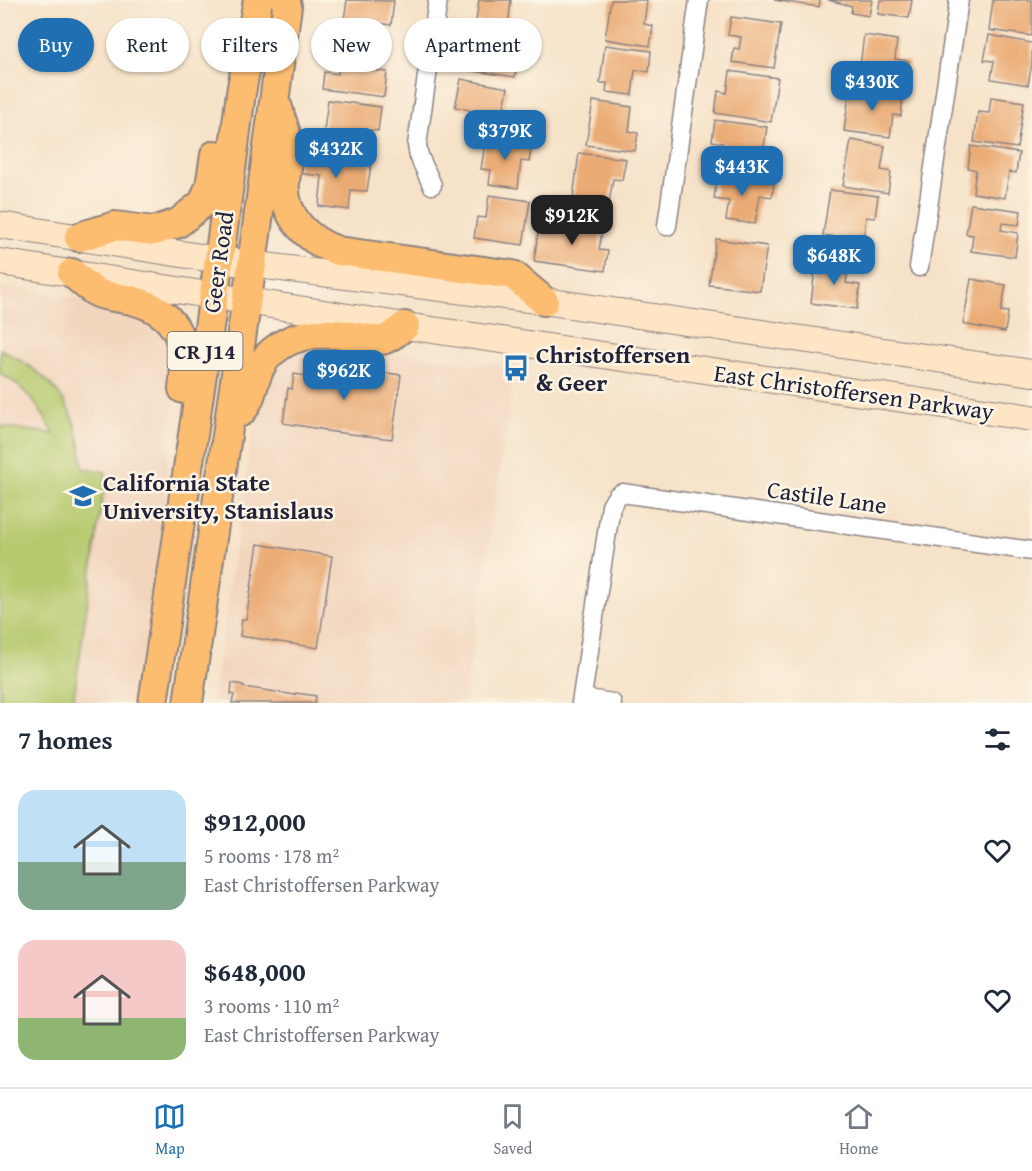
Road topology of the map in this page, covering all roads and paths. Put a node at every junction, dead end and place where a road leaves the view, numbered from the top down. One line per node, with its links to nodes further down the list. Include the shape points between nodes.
1 (258, 0): 6 (main road, Geer Road / CR J14)
2 (285, 0): 7 (main road, Geer Road / CR J14)
3 (438, 0): 8 (street, via 417,133 419,156)
4 (699, 0): 10 (street)
5 (959, 0): 15 (street)
6 (241, 93): 11 (main road, via 218,132 210,186 199,209 162,230 115,226); 12 (main road, Geer Road / CR J14)
7 (275, 98): 14 (main road, Geer Road / CR J14); 19 (main road, via 289,146 286,204 297,223 316,242 338,251 513,274)
8 (432, 185)
9 (0, 225): 11 (street, East Christoffersen Parkway)
10 (667, 226)
11 (79, 237): 12 (street, East Christoffersen Parkway)
12 (219, 260): 14 (street, East Christoffersen Parkway); 17 (main road, Geer Road / CR J14)
13 (0, 262): 16 (street, East Christoffersen Parkway)
14 (252, 264): 18 (main road, Geer Road / CR J14); 19 (street, East Christoffersen Parkway)
15 (919, 267)
16 (72, 273): 17 (street, East Christoffersen Parkway); 23 (main road, via 97,293 144,303 173,325 185,352 182,397)
17 (213, 296): 18 (street, East Christoffersen Parkway); 23 (main road, Geer Road / CR J14)
18 (246, 301): 20 (street, East Christoffersen Parkway); 24 (main road, Geer Road / CR J14)
19 (544, 301): 21 (street, East Christoffersen Parkway)
20 (405, 326): 22 (street, East Christoffersen Parkway); 24 (main road, via 382,340 318,333 287,342 264,360 248,404)
21 (1032, 373)
22 (1032, 418)
23 (194, 424): 27 (main road, Geer Road / CR J14)
24 (228, 427): 28 (main road, Geer Road / CR J14)
25 (1032, 551): 26 (street, Castile Lane, via 628,493 616,496 610,506)
26 (582, 701): 29 (street)
27 (153, 703)
28 (188, 703)
29 (612, 703)

